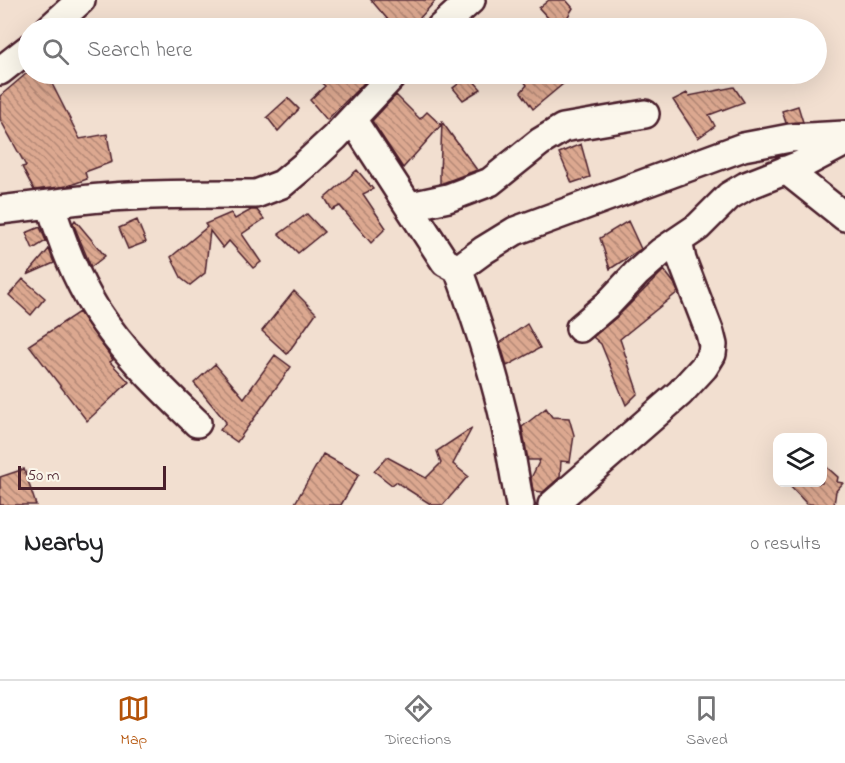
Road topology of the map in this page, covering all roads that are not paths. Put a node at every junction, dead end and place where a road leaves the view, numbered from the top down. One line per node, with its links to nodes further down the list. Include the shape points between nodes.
1 (81, 0): 3 (street)
2 (471, 0): 4 (street)
3 (61, 18)
4 (451, 18)
5 (18, 57): 6 (street)
6 (0, 71)
7 (385, 84): 9 (street)
8 (645, 114): 14 (street, via 563,128 490,182 448,198)
9 (352, 119): 13 (street, via 282,184 256,194 130,195); 14 (street)
10 (845, 135): 18 (street, via 790,138 743,147 515,231)
11 (845, 142): 12 (street)
12 (786, 170): 16 (street); 17 (street, via 729,196)
13 (50, 204): 15 (street); 20 (street, via 75,271 97,311 133,357)
14 (411, 206): 18 (street, via 446,262)
15 (0, 210)
16 (845, 217)
17 (678, 241): 19 (street, via 637,273); 22 (street, via 710,333 712,354 680,393)
18 (458, 269): 21 (street, via 495,384)
19 (580, 328)
20 (197, 423)
21 (520, 505)
22 (552, 505)

